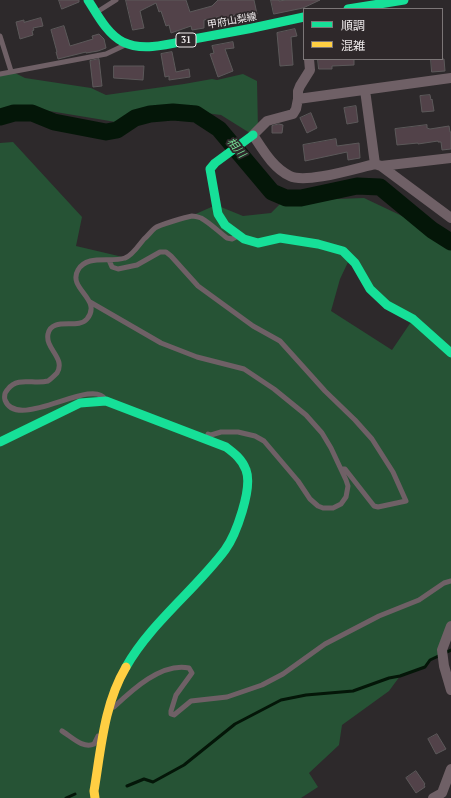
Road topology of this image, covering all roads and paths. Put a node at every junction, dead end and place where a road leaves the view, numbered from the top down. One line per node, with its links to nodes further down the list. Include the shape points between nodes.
1 (88, 0): 5 (street)
2 (116, 0): 5 (lane)
3 (404, 0): 4 (street)
4 (354, 8)
5 (96, 12): 8 (street, via 114,36)
6 (303, 17): 8 (street, 甲府山梨線 / 31, via 154,46)
7 (0, 36): 10 (lane)
8 (126, 44): 10 (lane, via 106,54)
9 (309, 60): 14 (street, via 310,70 300,86)
10 (11, 71): 11 (lane)
11 (0, 74)
12 (451, 78): 13 (street)
13 (365, 90): 14 (street); 17 (street)
14 (298, 99): 15 (street, via 293,114 267,121)
15 (253, 135): 17 (street, via 269,159 282,171 298,179); 19 (street, via 210,169 218,214 225,225)
16 (451, 158): 17 (street)
17 (378, 165): 18 (street)
18 (451, 218)
19 (239, 235): 20 (lane, via 232,239 227,238 201,218 191,216 157,227 127,258); 22 (street, via 258,243 280,238 343,251 355,263 370,289 388,306 413,319)
20 (109, 260): 21 (lane, via 92,260 78,270 78,286); 26 (lane, via 112,267 118,268 137,265 160,252 166,252 198,286 252,326 280,341 372,439 393,472 406,501 374,506 345,469)
21 (90, 302): 23 (lane, via 89,315 83,322 59,325 48,333 51,348 60,365 55,375 46,381 12,384 5,394 5,399 11,407 24,410 96,393 102,395); 26 (lane, via 161,343 197,357 249,372 274,389 315,424)
22 (451, 353)
23 (106, 401): 24 (street); 25 (street, via 80,403)
24 (201, 437): 26 (lane, via 204,432 211,435 238,432 259,438 268,445 310,499 323,508 338,506 346,496 348,486); 30 (street, via 226,447 242,461 248,481 246,502 226,550 139,646 128,662 119,678)
25 (0, 442)
26 (341, 469)
27 (451, 581): 30 (lane, via 419,600 379,616 325,644 283,674 262,685 227,697 191,701 174,716 171,711 176,695 192,673 189,668 168,669 150,678)
28 (451, 626): 29 (street, via 443,654)
29 (451, 690)
30 (108, 711): 31 (lane, via 94,744 81,744); 34 (street, via 94,791)
31 (62, 731)
32 (451, 769): 33 (street)
33 (439, 796)
34 (95, 798)

